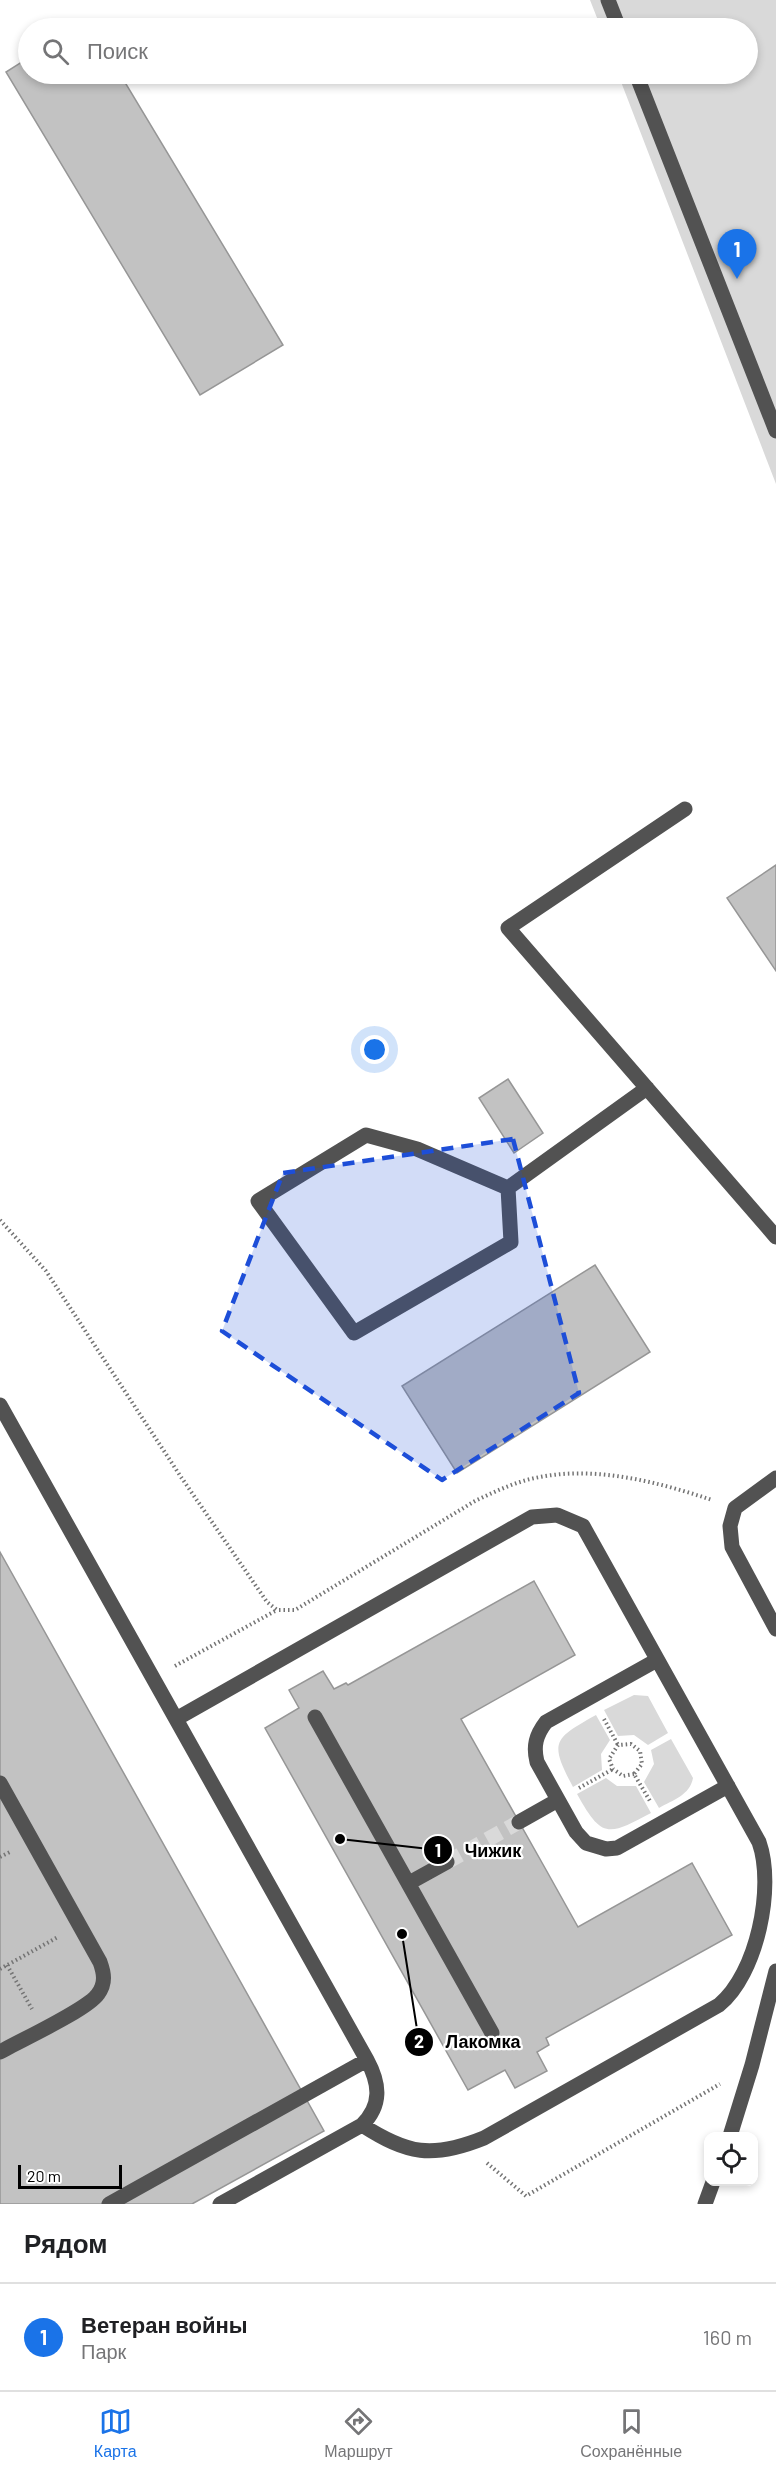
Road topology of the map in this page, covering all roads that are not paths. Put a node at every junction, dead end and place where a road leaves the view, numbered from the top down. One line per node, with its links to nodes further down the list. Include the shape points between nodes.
1 (608, 0): 2 (lane)
2 (615, 18)
3 (640, 84): 4 (lane)
4 (776, 431)
5 (685, 809): 6 (lane, via 508,928)
6 (647, 1088): 7 (lane); 8 (lane)
7 (508, 1188): 7 (lane, via 417,1149 366,1135 258,1201 354,1333 511,1242)
8 (776, 1237)
9 (0, 1405): 14 (lane)
10 (776, 1478): 11 (lane, via 735,1508 730,1526 732,1547)
11 (776, 1629)
12 (657, 1660): 14 (lane, via 583,1526 556,1515 532,1516); 16 (lane); 17 (lane, via 540,1729 534,1751)
13 (315, 1717): 20 (lane)
14 (176, 1719): 24 (lane)
15 (0, 1783): 23 (lane, via 100,1962 103,1984 92,2001)
16 (728, 1786): 17 (lane, via 617,1848 595,1847 576,1832); 25 (lane, via 759,1842 765,1865 756,1944 735,1989 719,2006 465,2146 410,2149 390,2143)
17 (558, 1800): 18 (lane)
18 (519, 1822)
19 (447, 1862): 20 (lane)
20 (409, 1883): 22 (lane)
21 (776, 1971): 26 (lane)
22 (492, 2033)
23 (0, 2052)
24 (367, 2060): 25 (lane, via 378,2086 378,2097); 28 (lane)
25 (362, 2125): 29 (lane)
26 (731, 2132)
27 (711, 2186): 30 (lane)
28 (109, 2204)
29 (220, 2204)
30 (705, 2204)

